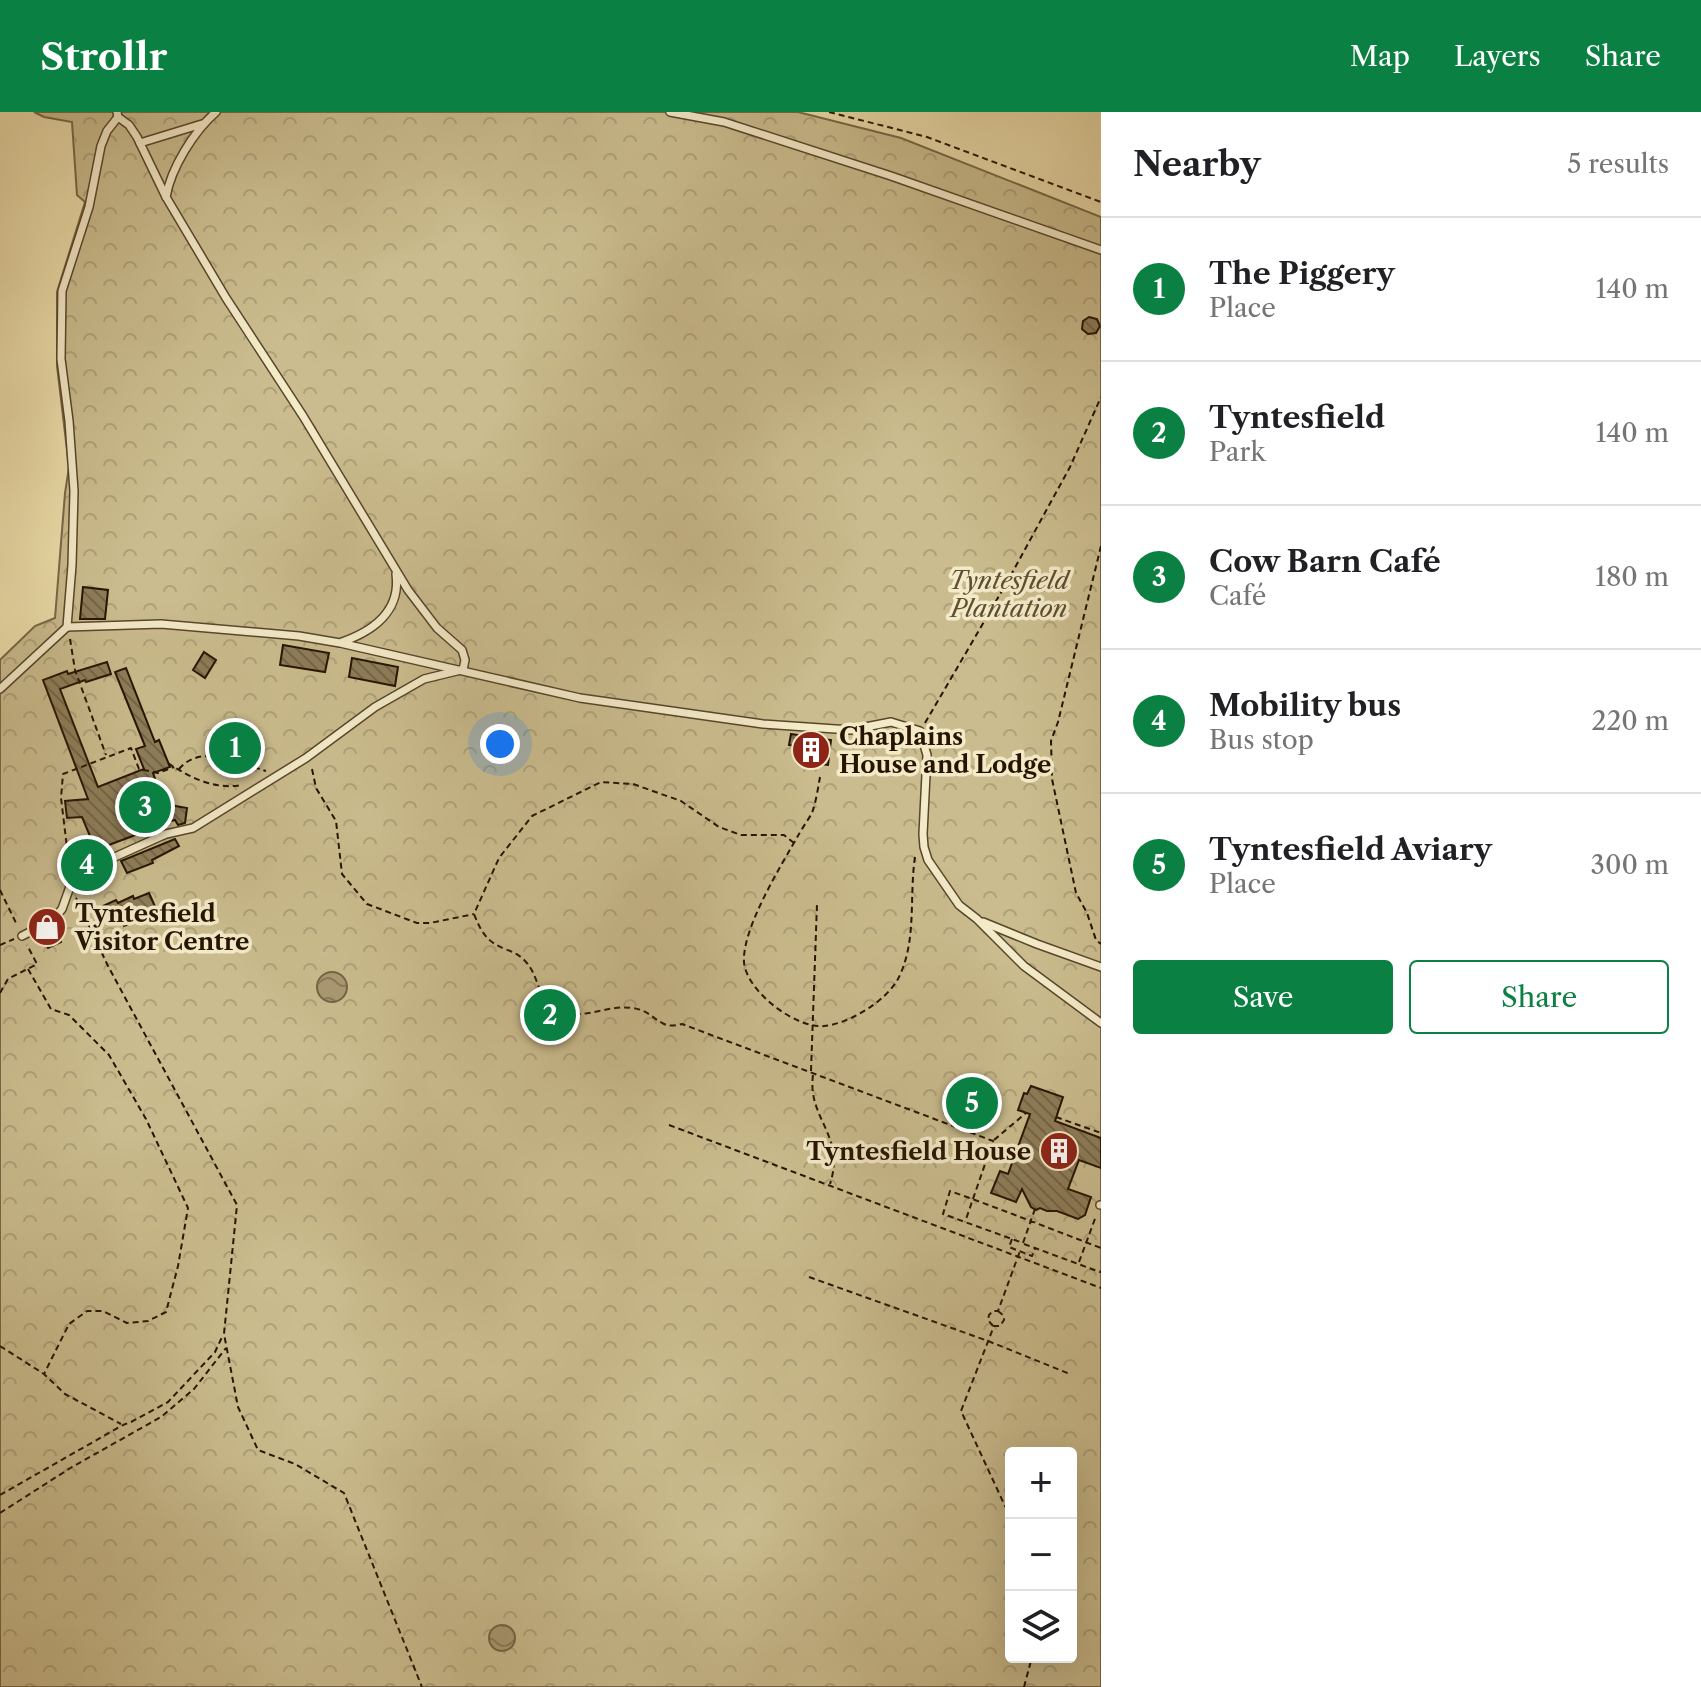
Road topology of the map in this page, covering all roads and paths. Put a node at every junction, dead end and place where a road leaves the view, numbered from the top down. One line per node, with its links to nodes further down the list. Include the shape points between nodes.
1 (216, 112): 5 (lane)
2 (670, 112): 9 (lane, via 724,122)
3 (829, 112): 8 (path, via 927,137)
4 (118, 114): 6 (lane); 13 (lane, via 101,146 89,207 62,291 61,359 74,491)
5 (202, 124): 6 (lane); 7 (lane)
6 (140, 143): 7 (lane)
7 (166, 197): 12 (lane)
8 (1101, 202)
9 (1101, 250)
10 (1101, 397): 17 (path, via 1056,493)
11 (1101, 546): 35 (path, via 1051,741 1052,779 1076,893)
12 (396, 570): 14 (lane, via 393,604 381,620); 15 (lane, via 437,628 462,650)
13 (67, 627): 14 (lane, via 161,624); 16 (lane); 18 (path, via 75,670)
14 (340, 643): 15 (lane)
15 (463, 670): 17 (lane, via 580,698 763,724 850,730 891,722); 19 (lane, via 424,679)
16 (0, 689)
17 (920, 731): 33 (lane, via 927,755 924,847 959,905)
18 (107, 756): 21 (path, via 131,748 139,769 158,773); 28 (path, via 63,774)
19 (306, 758): 23 (lane); 32 (path, via 336,821 342,874 367,904 417,923)
20 (168, 763): 21 (path)
21 (174, 767): 22 (path)
22 (178, 770): 23 (path, via 201,755); 25 (path, via 227,787)
23 (280, 775): 29 (lane, via 193,828 76,870)
24 (820, 777): 26 (path, via 812,811)
25 (243, 784)
26 (794, 843): 32 (path, via 784,835 741,835 681,801 633,784 601,782 532,816 499,858); 41 (path, via 756,915 744,964 765,998)
27 (916, 848): 41 (path, via 910,947 898,980 859,1013 837,1024)
28 (69, 868)
29 (72, 884): 34 (lane, via 53,920); 67 (path, via 108,966 237,1205)
30 (0, 890): 34 (path)
31 (817, 904): 41 (path)
32 (474, 914): 42 (path, via 486,939 528,963 545,1001 558,1011 645,1011 668,1026 682,1024)
33 (977, 919): 37 (lane); 40 (lane, via 1024,966)
34 (22, 936): 36 (path); 38 (path, via 37,964)
35 (1101, 944)
36 (0, 945)
37 (1101, 967)
38 (28, 969): 39 (path, via 8,979); 71 (path, via 51,1009 69,1015 109,1055 188,1208 166,1312 127,1323 103,1311 87,1311 69,1324)
39 (0, 993)
40 (1101, 1023)
41 (813, 1025): 42 (path)
42 (812, 1073): 47 (path); 48 (path, via 815,1103 835,1156)
43 (1026, 1113): 47 (path)
44 (1056, 1117): 46 (path)
45 (669, 1125): 48 (path)
46 (1101, 1133)
47 (993, 1141): 49 (path)
48 (829, 1185): 60 (path)
49 (972, 1199): 52 (path); 53 (path); 53 (path, via 950,1191 943,1214)
50 (1101, 1205): 55 (path)
51 (1035, 1209): 52 (path)
52 (1031, 1221): 55 (path); 56 (path)
53 (965, 1222): 54 (path)
54 (1012, 1239): 56 (path); 59 (path, via 1009,1247)
55 (1086, 1242): 58 (path); 61 (path)
56 (1023, 1243): 57 (path)
57 (1035, 1248): 59 (path, via 1032,1256); 61 (path)
58 (1101, 1248)
59 (1020, 1251): 60 (path)
60 (1019, 1257): 64 (path); 65 (path)
61 (1078, 1263): 62 (path)
62 (1101, 1271)
63 (809, 1277): 68 (path)
64 (1101, 1288)
65 (998, 1311): 66 (path, via 988,1318); 66 (path, via 1004,1320)
66 (994, 1326): 68 (path)
67 (224, 1334): 73 (path, via 215,1352 168,1402); 78 (path, via 238,1407 258,1450 295,1464 344,1493)
68 (988, 1341): 72 (path); 75 (path, via 961,1411)
69 (0, 1346): 71 (path)
70 (226, 1347): 76 (path, via 194,1389 161,1417)
71 (44, 1374): 73 (path, via 65,1394)
72 (1070, 1374)
73 (123, 1425): 74 (path)
74 (0, 1495)
75 (1005, 1506)
76 (0, 1513)
77 (1030, 1663): 79 (path)
78 (422, 1687)
79 (1024, 1687)

